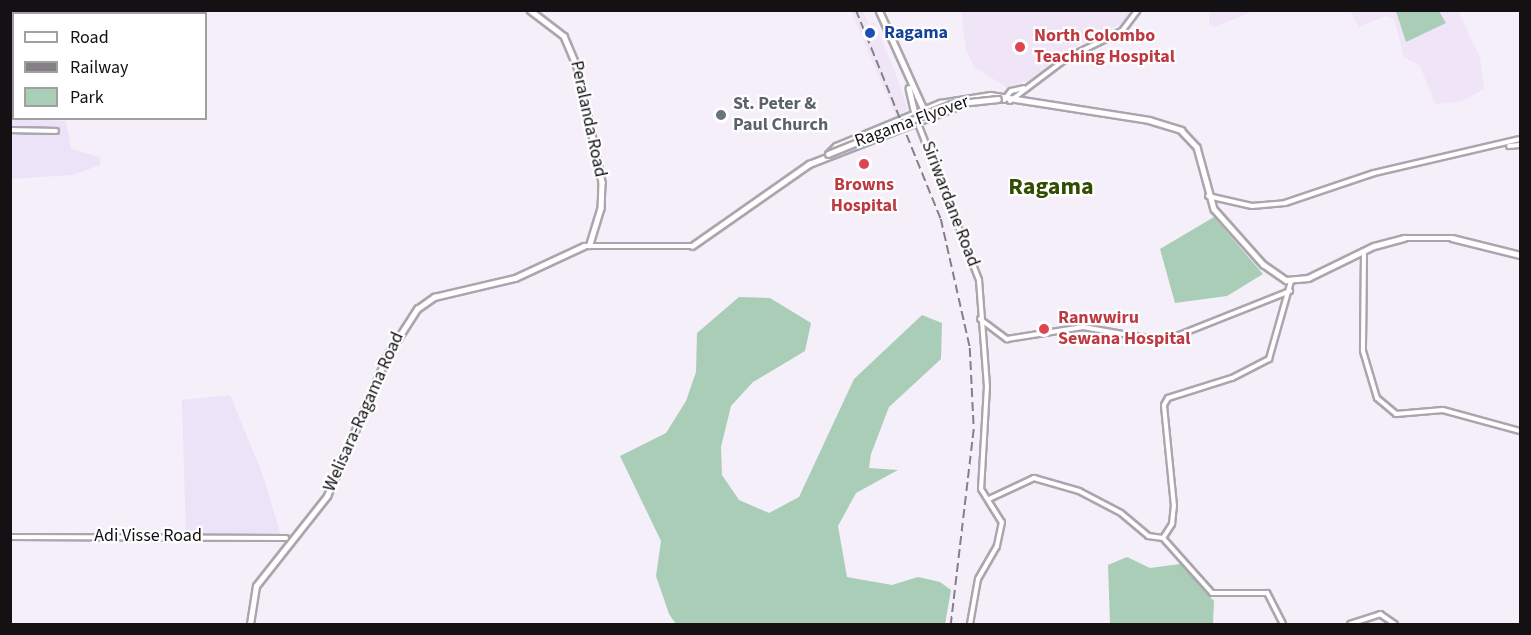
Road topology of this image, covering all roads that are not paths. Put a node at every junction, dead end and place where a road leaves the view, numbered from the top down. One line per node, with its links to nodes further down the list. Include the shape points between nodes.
1 (530, 10): 17 (main road, Peralanda Road, via 564,36 578,69 602,182 601,208)
2 (879, 10): 4 (main road)
3 (1138, 10): 5 (street, via 1122,30 1083,48 1028,88 1011,91)
4 (908, 82): 6 (main road); 7 (main road)
5 (1004, 100): 6 (main road, via 980,94); 8 (main road); 15 (main road, Ragama Flyover, bridge, via 951,104); 16 (main road, via 1138,117 1180,130 1197,147)
6 (924, 110): 7 (main road); 8 (main road)
7 (914, 114): 9 (main road); 15 (main road, via 836,146)
8 (927, 117): 9 (main road)
9 (917, 121): 15 (main road); 22 (street, Siriwardane Road, via 979,280)
10 (10, 130): 11 (street)
11 (56, 131)
12 (1521, 139): 13 (street)
13 (1507, 146): 14 (street); 16 (street, via 1374,173 1285,203 1252,206)
14 (1521, 146)
15 (828, 154): 17 (main road, Welisara-Ragama Road, via 771,188 715,234 692,246)
16 (1208, 196): 20 (main road, via 1222,220 1263,264)
17 (590, 245): 28 (main road, Welisara-Ragama Road, via 514,278 434,297 411,314 388,354 336,481 306,527 256,586)
18 (1364, 250): 19 (main road, via 1398,239 1442,237); 20 (main road, via 1308,278); 23 (street, via 1363,351 1377,398 1396,414 1443,410)
19 (1521, 255)
20 (1291, 281): 21 (street)
21 (1291, 290): 22 (street, via 1174,338 1151,339 1083,327 1007,339); 27 (street, via 1269,359 1232,378 1168,398 1164,405 1174,506 1172,524)
22 (980, 319): 24 (street, Siriwardane Road, via 987,386 981,489)
23 (1521, 431)
24 (989, 499): 27 (street, via 1034,478 1079,491 1121,513 1140,531); 29 (street, Siriwardane Road, via 1000,516 1001,533 978,579)
25 (10, 537): 26 (street, Adi Visse Road)
26 (286, 538)
27 (1163, 538): 30 (street, via 1212,593 1267,593)
28 (249, 624)
29 (970, 624)
30 (1283, 624)
31 (1350, 624): 32 (street, via 1380,614)
32 (1395, 624)

